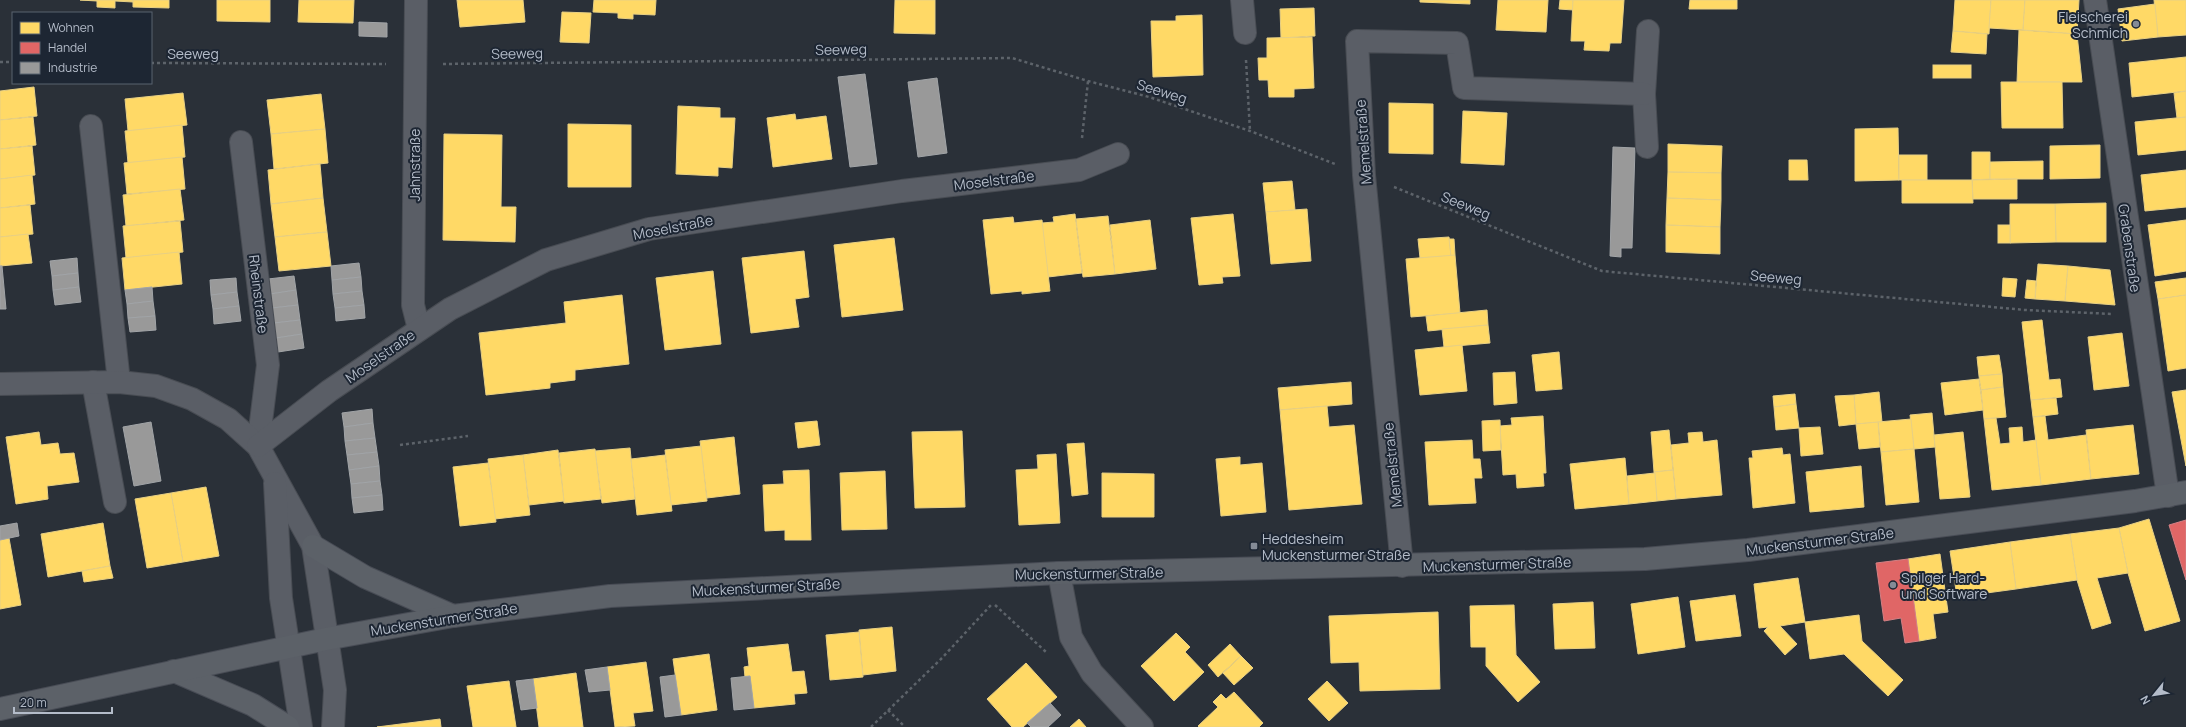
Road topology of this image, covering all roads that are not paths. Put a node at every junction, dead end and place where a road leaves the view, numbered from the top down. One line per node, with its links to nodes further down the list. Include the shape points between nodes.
1 (416, 0): 11 (street, Jahnstraße, via 413,305)
2 (1242, 0): 5 (street)
3 (2095, 0): 17 (street, Grabenstraße, via 2140,314)
4 (1648, 31): 6 (street)
5 (1245, 33)
6 (1644, 94): 9 (street); 20 (street, Memelstraße, via 1464,88 1457,43 1357,41 1364,175)
7 (91, 126): 13 (street)
8 (241, 142): 15 (street, Rheinstraße, via 268,365)
9 (1647, 147)
10 (1118, 154): 11 (street, Moselstraße, via 1079,170 902,191 649,229 546,260 450,309)
11 (419, 329): 15 (street, Moselstraße, via 329,391)
12 (93, 382): 13 (street); 14 (street); 18 (street)
13 (119, 382): 15 (street, via 156,386 192,399 228,419)
14 (0, 384)
15 (258, 446): 16 (street)
16 (275, 478): 19 (street); 24 (street, via 281,598)
17 (2177, 494): 20 (main road, Muckensturmer Straße, via 1748,550 1645,559)
18 (115, 502)
19 (313, 546): 22 (main road, via 365,577); 23 (street)
20 (1402, 566): 21 (main road, Muckensturmer Straße)
21 (1059, 572): 22 (main road, Muckensturmer Straße, via 610,596); 30 (street, via 1071,637 1092,673)
22 (453, 616): 23 (main road, Muckensturmer Straße)
23 (326, 639): 24 (main road, Muckensturmer Straße); 29 (street, via 335,690)
24 (289, 646): 25 (main road, Muckensturmer Straße); 28 (street)
25 (174, 671): 26 (main road, Muckensturmer Straße); 27 (main road, via 253,706)
26 (0, 709)
27 (288, 727)
28 (301, 727)
29 (334, 727)
30 (1142, 727)

